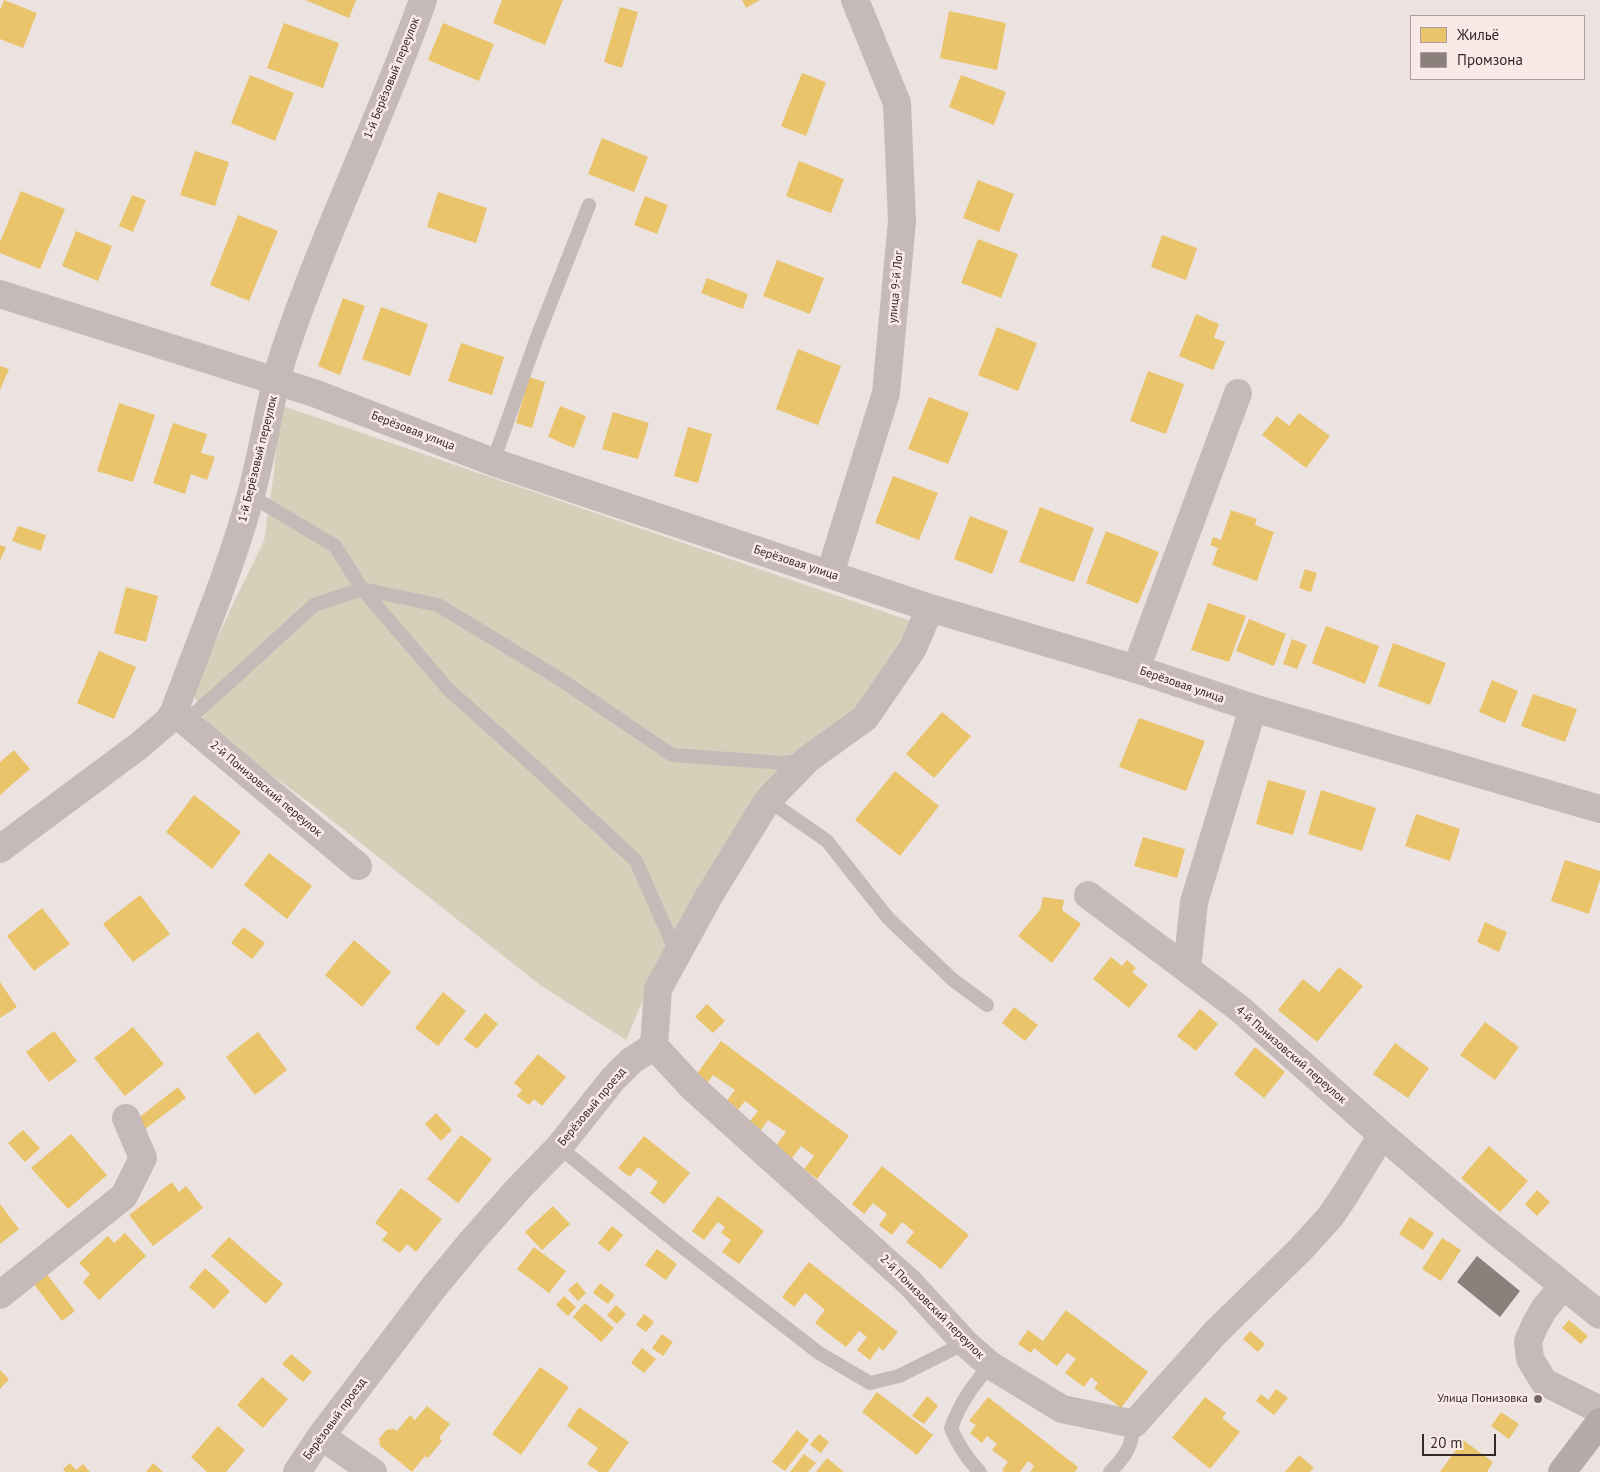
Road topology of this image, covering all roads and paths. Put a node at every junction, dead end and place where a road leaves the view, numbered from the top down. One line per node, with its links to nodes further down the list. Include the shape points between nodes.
1 (424, 0): 5 (street, 1-й Берёзовый переулок, via 320,252)
2 (855, 0): 9 (street, улица 9-й Лог, via 897,103 902,221 886,392)
3 (589, 205): 7 (lane)
4 (0, 294): 5 (street, Берёзовая улица)
5 (277, 380): 7 (street, Берёзовая улица); 8 (street, 1-й Берёзовый переулок)
6 (1238, 393): 12 (street)
7 (493, 462): 9 (street, Берёзовая улица)
8 (251, 496): 10 (lane, via 336,546); 14 (street, 1-й Берёзовый переулок)
9 (830, 574): 11 (street, Берёзовая улица)
10 (362, 589): 14 (lane, via 314,605 220,692); 15 (lane, via 438,605 560,679 672,754 784,763); 21 (lane, via 448,689 636,861)
11 (930, 608): 12 (street, Берёзовая улица); 15 (street, via 914,648 865,718)
12 (1136, 669): 13 (street, Берёзовая улица)
13 (1252, 708): 17 (street, Берёзовая улица); 22 (street, via 1194,902)
14 (179, 717): 18 (street, 1-й Берёзовый переулок, via 169,720); 19 (street, 2-й Понизовский переулок)
15 (808, 759): 16 (street)
16 (768, 800): 21 (street); 23 (lane, via 827,841 888,918 953,980)
17 (1600, 809)
18 (0, 849)
19 (358, 866)
20 (1088, 896): 22 (street, 4-й Понизовский переулок)
21 (677, 954): 24 (street, via 658,990)
22 (1187, 968): 26 (street, 4-й Понизовский переулок, via 1240,1009)
23 (987, 1005)
24 (654, 1046): 27 (street, Берёзовый проезд, via 631,1061 613,1079); 31 (street, 2-й Понизовский переулок, via 692,1086 910,1284)
25 (126, 1118): 29 (street, via 144,1158 124,1196)
26 (1382, 1135): 28 (street, 4-й Понизовский переулок); 35 (street, via 1330,1217 1216,1332)
27 (559, 1147): 31 (lane, via 812,1347 870,1383 899,1376); 36 (street, Берёзовый проезд, via 434,1286)
28 (1563, 1286): 30 (street, 4-й Понизовский переулок); 33 (street, via 1535,1324 1528,1341 1530,1359 1544,1382)
29 (0, 1294)
30 (1600, 1315)
31 (965, 1343): 32 (street, 2-й Понизовский переулок)
32 (990, 1365): 35 (street, 2-й Понизовский переулок, via 1062,1409); 39 (lane, via 968,1391 951,1428 958,1445)
33 (1600, 1410)
34 (1600, 1422): 41 (main road)
35 (1134, 1424): 40 (lane, via 1132,1440 1123,1459)
36 (321, 1436): 37 (street, Берёзовый проезд); 38 (street)
37 (297, 1472)
38 (373, 1472)
39 (980, 1472)
40 (1110, 1472)
41 (1562, 1472)

